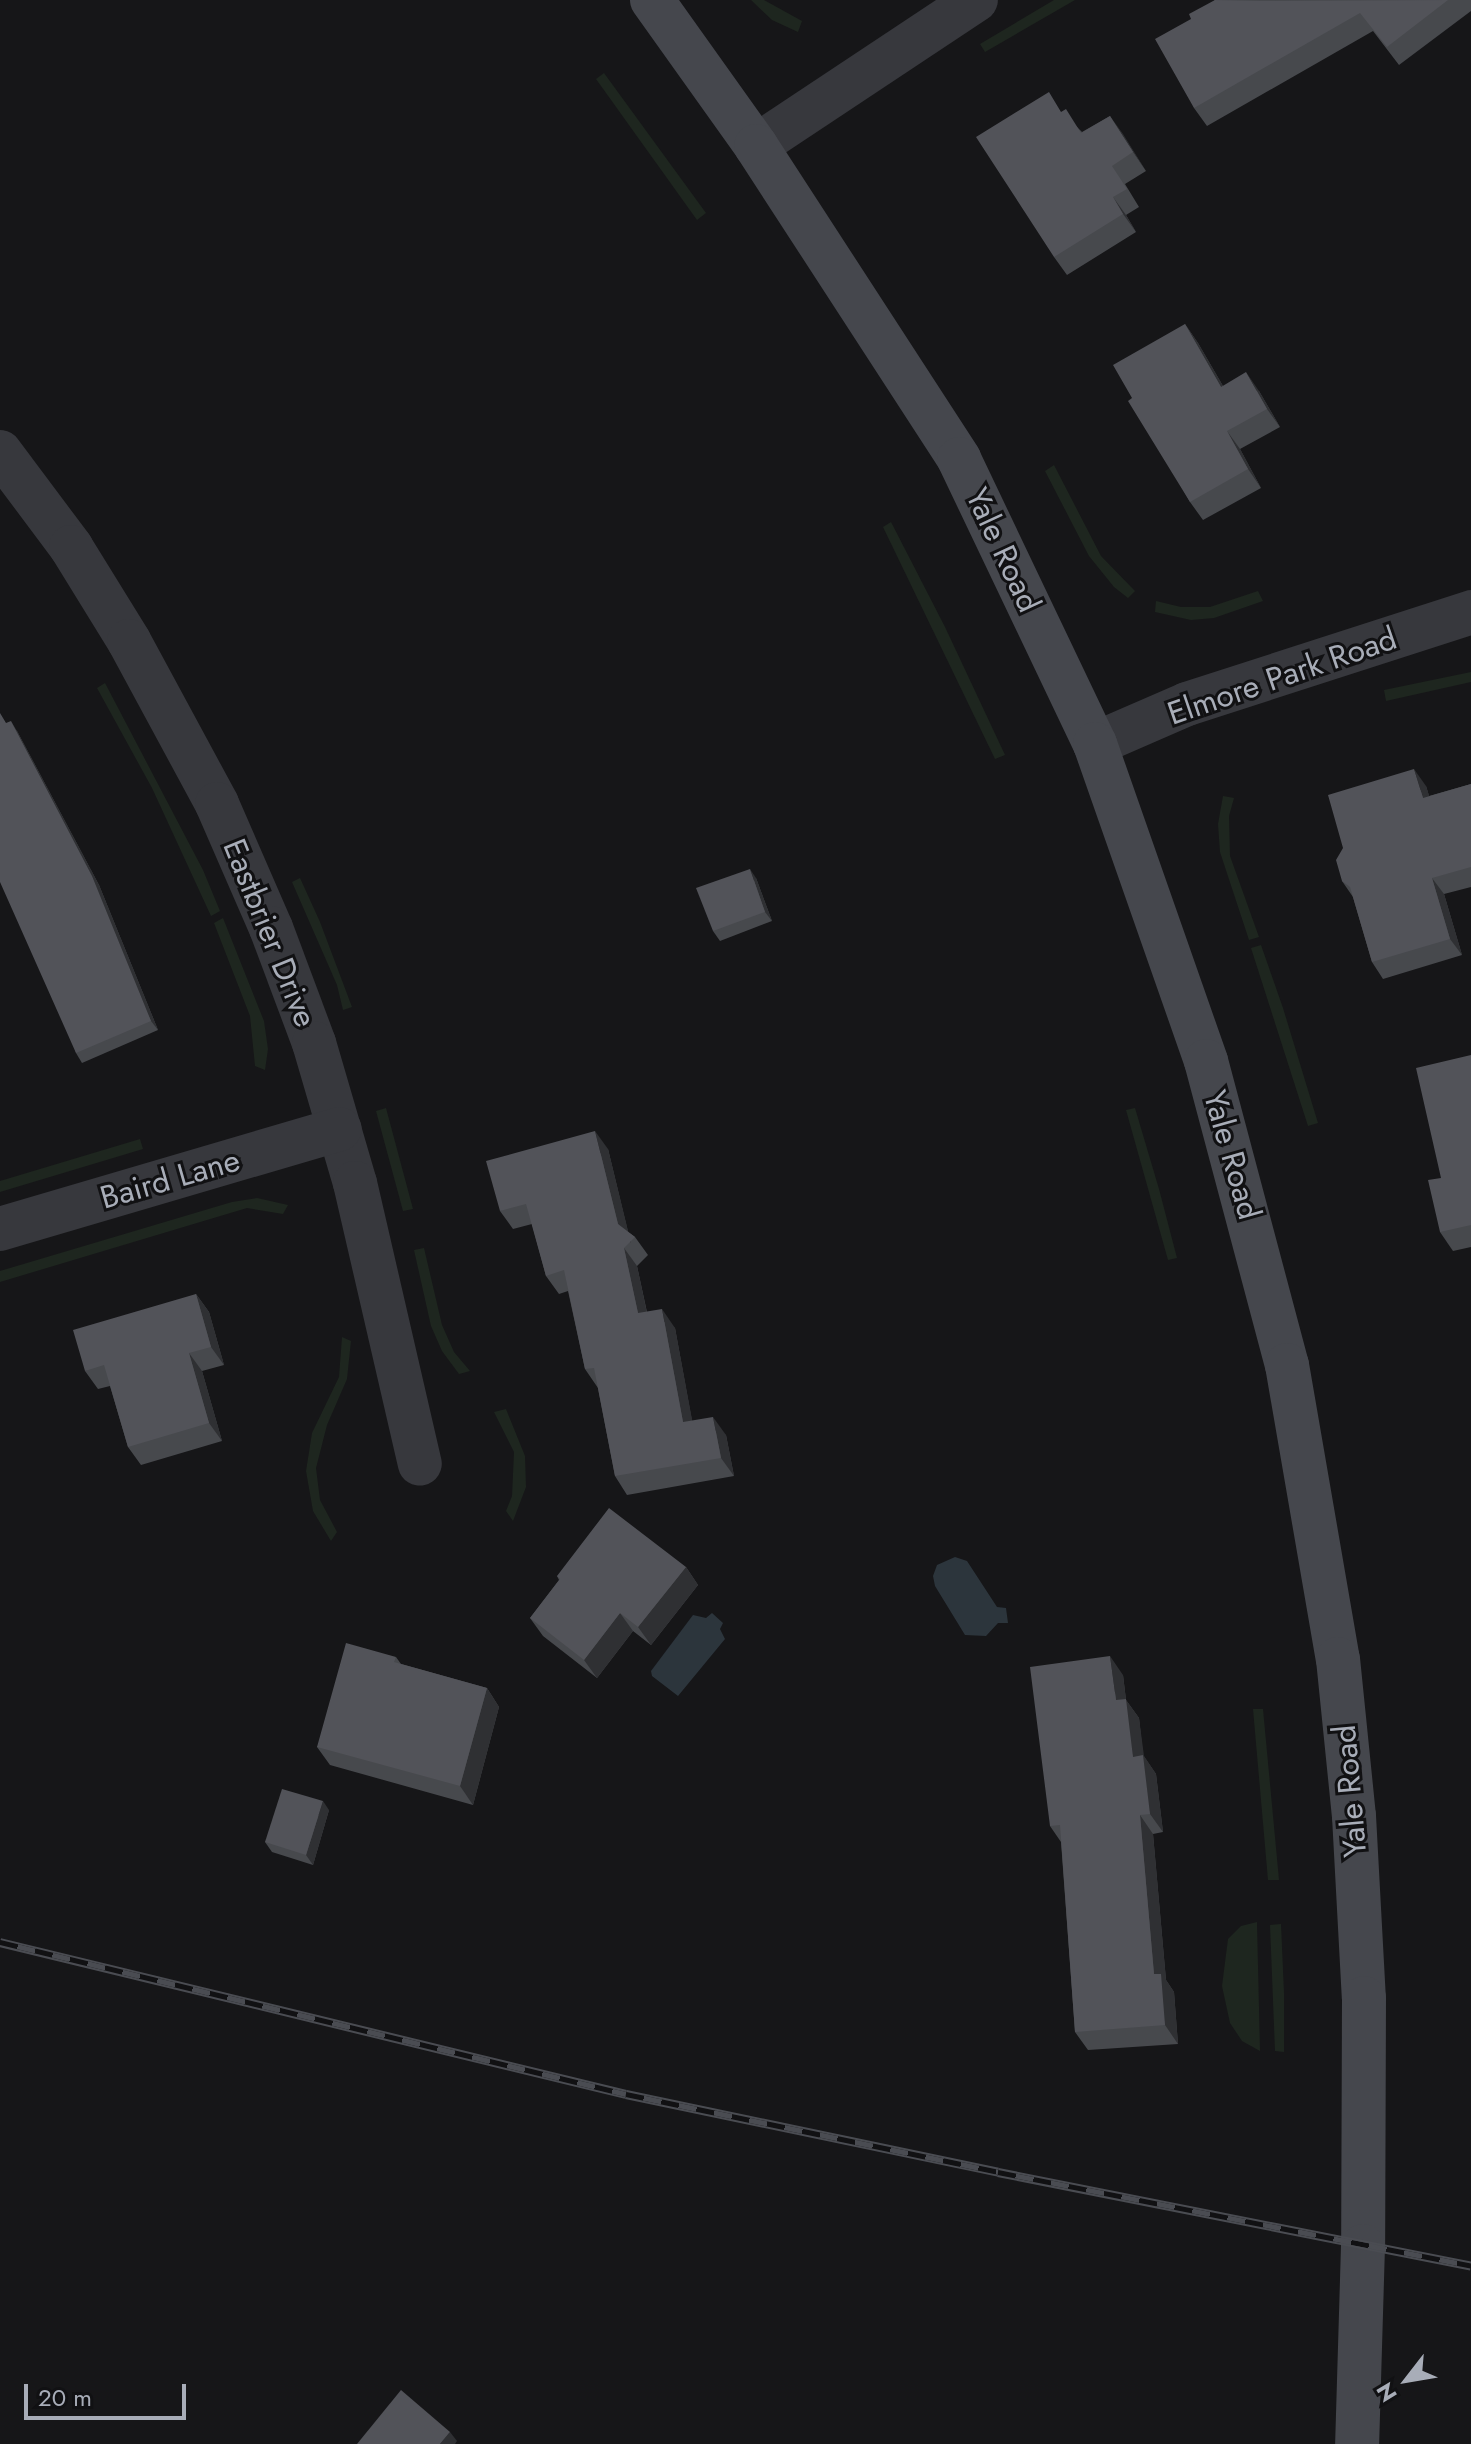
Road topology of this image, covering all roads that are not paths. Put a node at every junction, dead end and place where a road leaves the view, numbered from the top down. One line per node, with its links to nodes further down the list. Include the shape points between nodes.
1 (652, 0): 3 (main road, Yale Road)
2 (976, 0): 3 (street)
3 (756, 146): 6 (main road, Yale Road, via 959,459)
4 (0, 452): 7 (street, Eastbrier Drive, via 71,547 217,804 287,968)
5 (1471, 612): 6 (street, Elmore Park Road, via 1187,704)
6 (1095, 744): 10 (main road, Yale Road, via 1206,1061 1261,1259 1287,1365 1338,1659 1364,1998)
7 (340, 1129): 8 (street, Baird Lane); 9 (street, Eastbrier Drive, via 371,1240)
8 (0, 1229)
9 (420, 1464)
10 (1357, 2444)

